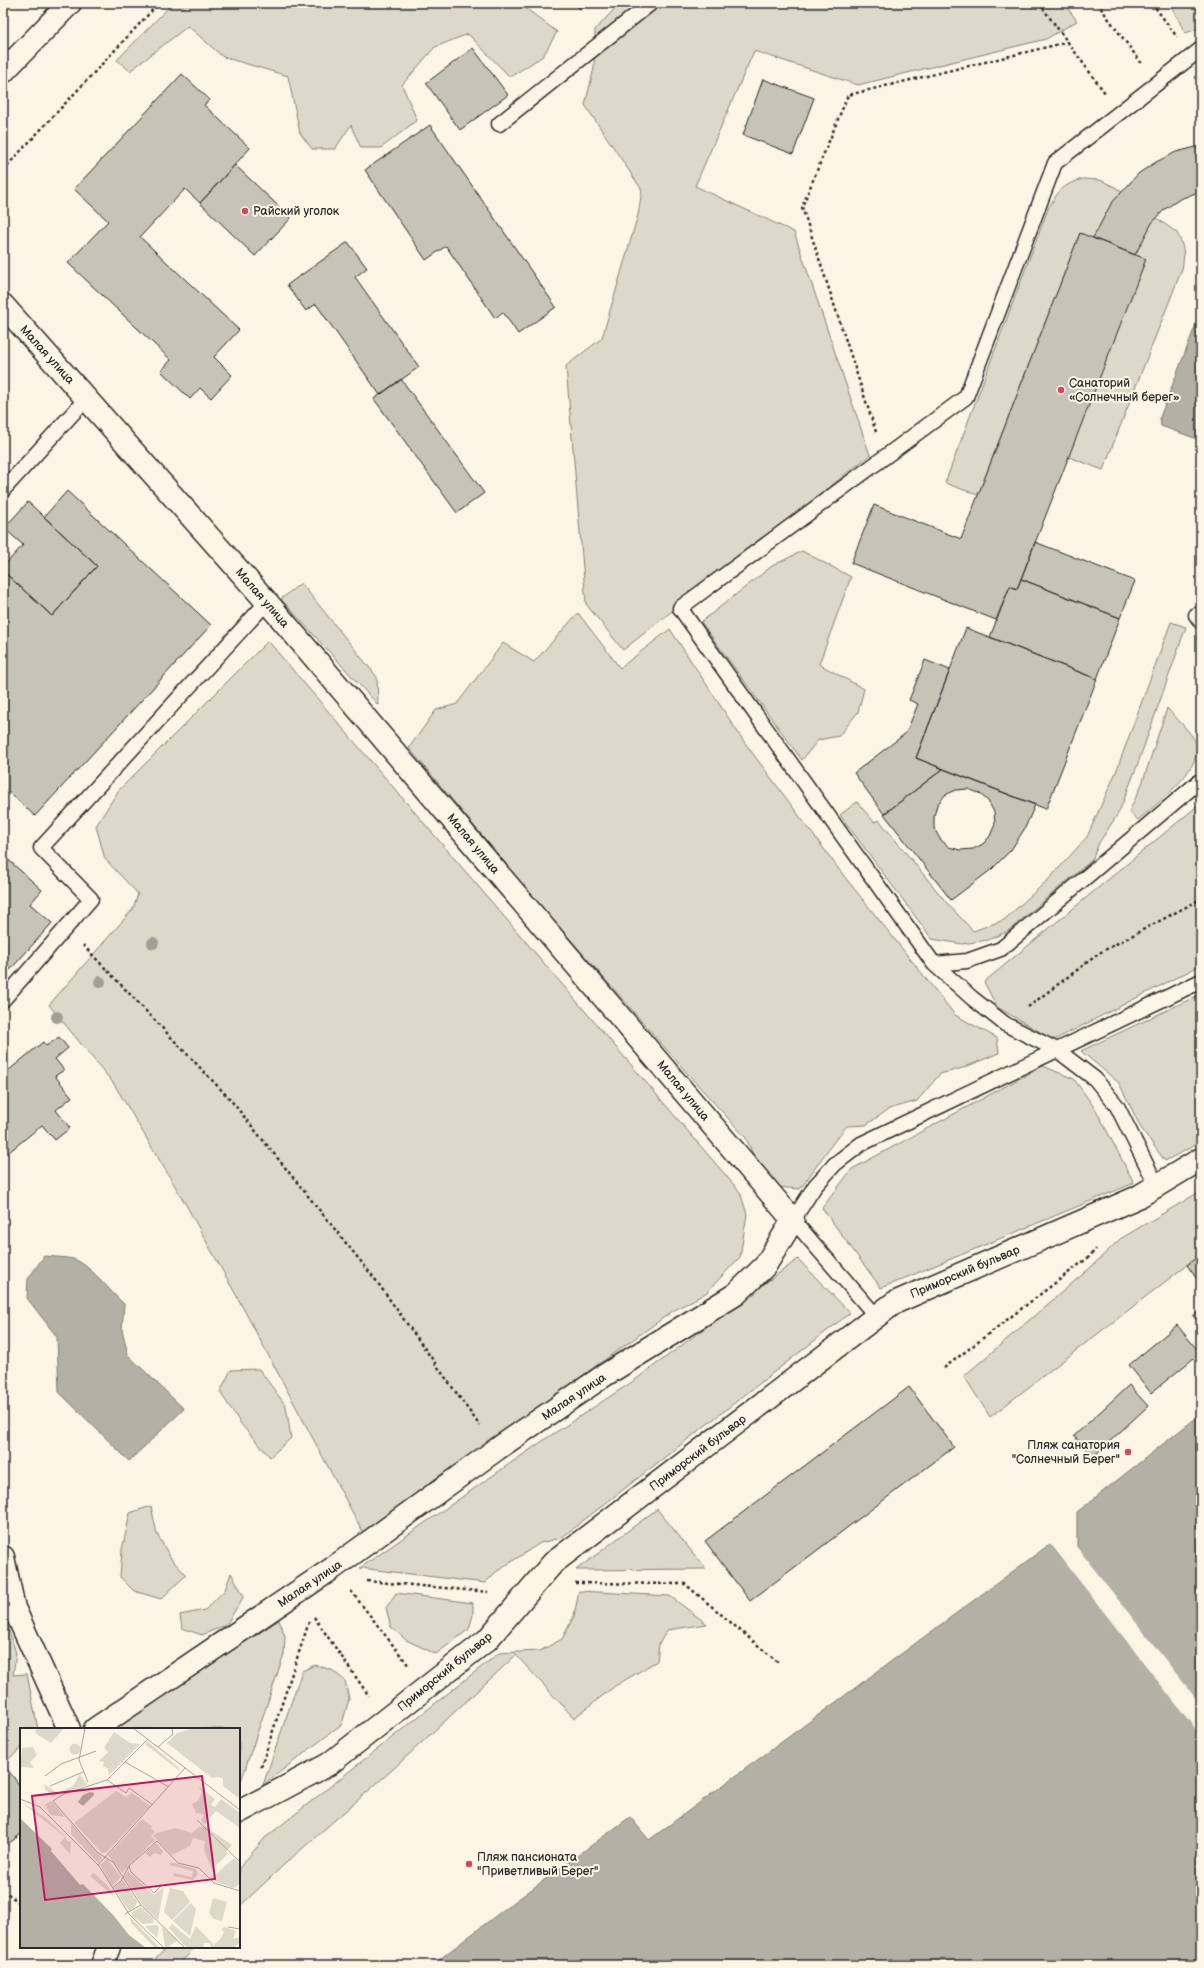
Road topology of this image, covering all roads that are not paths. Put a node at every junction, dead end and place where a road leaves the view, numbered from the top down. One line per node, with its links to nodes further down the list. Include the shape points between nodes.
1 (70, 3): 4 (street)
2 (651, 3): 5 (lane)
3 (1196, 53): 11 (lane, via 1055,163 966,397 680,608)
4 (3, 72)
5 (499, 124)
6 (3, 305): 7 (street, Малая улица)
7 (86, 399): 8 (lane); 9 (street, Малая улица)
8 (3, 490)
9 (267, 602): 13 (lane, via 41,848 91,899); 17 (street, Малая улица)
10 (1201, 780): 11 (lane, via 1001,949 967,961)
11 (934, 964): 14 (lane, via 1005,1024)
12 (1201, 981): 14 (lane)
13 (3, 1000)
14 (1057, 1050): 16 (lane, via 1095,1079 1117,1106); 17 (lane, via 861,1144 835,1164 815,1186)
15 (1201, 1159): 16 (street, Приморский бульвар)
16 (1157, 1186): 18 (street, Приморский бульвар, via 1138,1197 894,1302)
17 (793, 1220): 18 (lane); 21 (street, Малая улица, via 765,1266 736,1294 606,1375 496,1449 333,1568)
18 (876, 1316): 22 (street, Приморский бульвар, via 553,1563 487,1640 386,1720 329,1764)
19 (3, 1558): 20 (street, via 14,1608)
20 (69, 1728)
21 (97, 1728)
22 (243, 1809)
23 (108, 1948): 24 (street)
24 (102, 1965)

